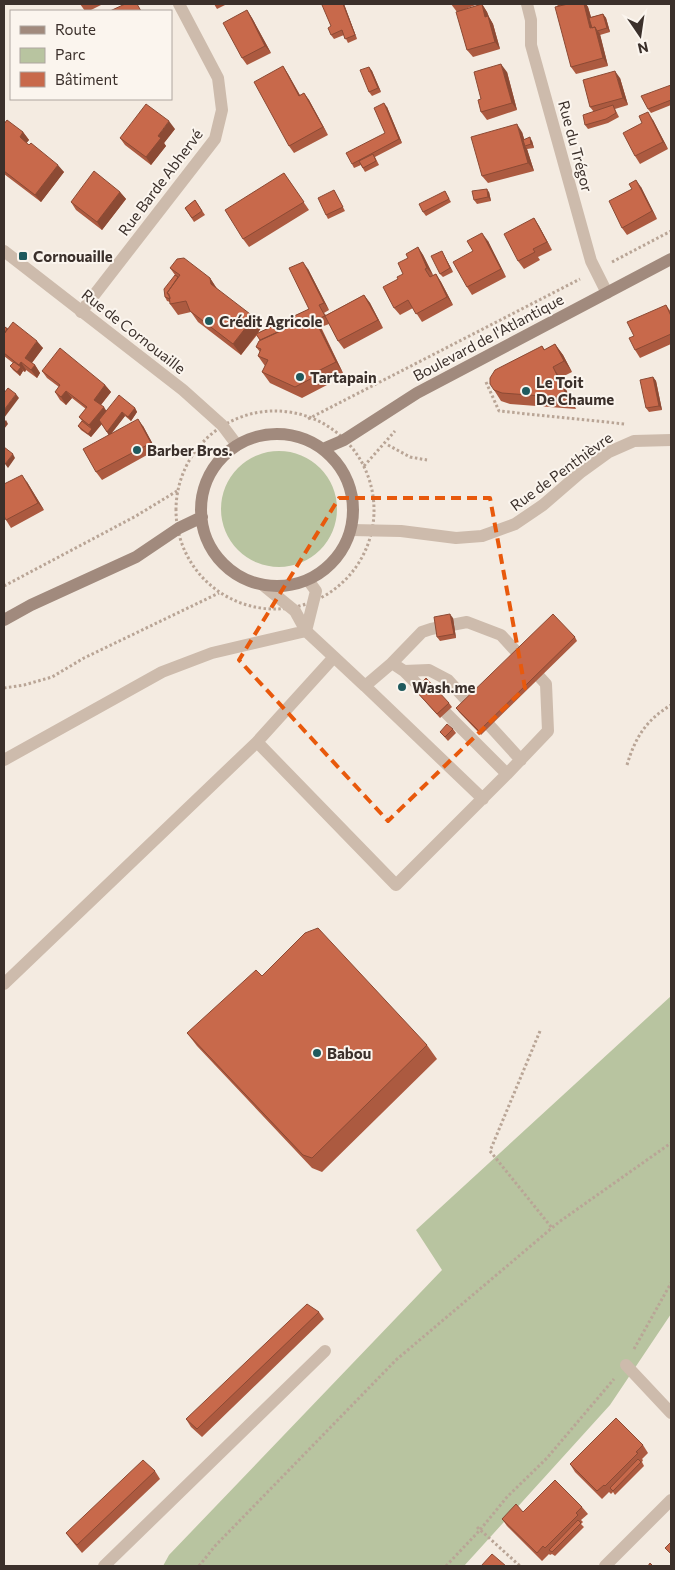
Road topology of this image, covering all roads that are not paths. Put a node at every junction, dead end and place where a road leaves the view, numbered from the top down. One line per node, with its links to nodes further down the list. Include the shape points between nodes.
1 (180, 4): 6 (street, Rue Barde Abhervé, via 218,78 222,110 215,139)
2 (527, 4): 5 (street, Rue du Trégor, via 532,20 531,45 591,261)
3 (4, 251): 6 (street, Rue de Cornouaille)
4 (671, 259): 5 (main road, Boulevard de l'Atlantique)
5 (607, 293): 9 (main road, Boulevard de l'Atlantique, via 417,393 344,440)
6 (81, 312): 8 (street, Rue de Cornouaille, via 183,390 222,425)
7 (671, 440): 11 (street, Rue de Penthièvre, via 634,441 609,452 544,505 515,524 482,536 456,538 401,531)
8 (238, 445): 9 (main road, via 274,434 308,440); 10 (main road, via 215,467 206,483)
9 (323, 449): 11 (main road, via 340,466 350,486 354,508)
10 (202, 517): 13 (main road, via 205,533 221,561 248,580); 14 (main road, via 179,528 136,557)
11 (351, 530): 12 (main road, via 337,557)
12 (308, 580): 13 (main road, via 278,586); 15 (street, via 316,591)
13 (263, 584): 15 (street, via 295,612)
14 (4, 620)
15 (306, 631): 16 (street); 21 (street, via 212,652 162,672)
16 (334, 657): 19 (street); 20 (street)
17 (392, 663): 18 (street); 19 (street); 22 (street, via 422,632 431,629 467,622 501,635 546,684 548,731)
18 (404, 671): 22 (street, via 429,670 448,680); 23 (street)
19 (364, 686): 24 (street)
20 (257, 742): 24 (street, via 396,885); 25 (street)
21 (4, 760)
22 (521, 760): 23 (street)
23 (507, 774): 24 (street)
24 (484, 798)
25 (4, 984)
26 (326, 1351): 30 (street)
27 (626, 1366): 28 (street)
28 (671, 1413)
29 (671, 1500): 31 (street)
30 (104, 1566)
31 (605, 1566)

